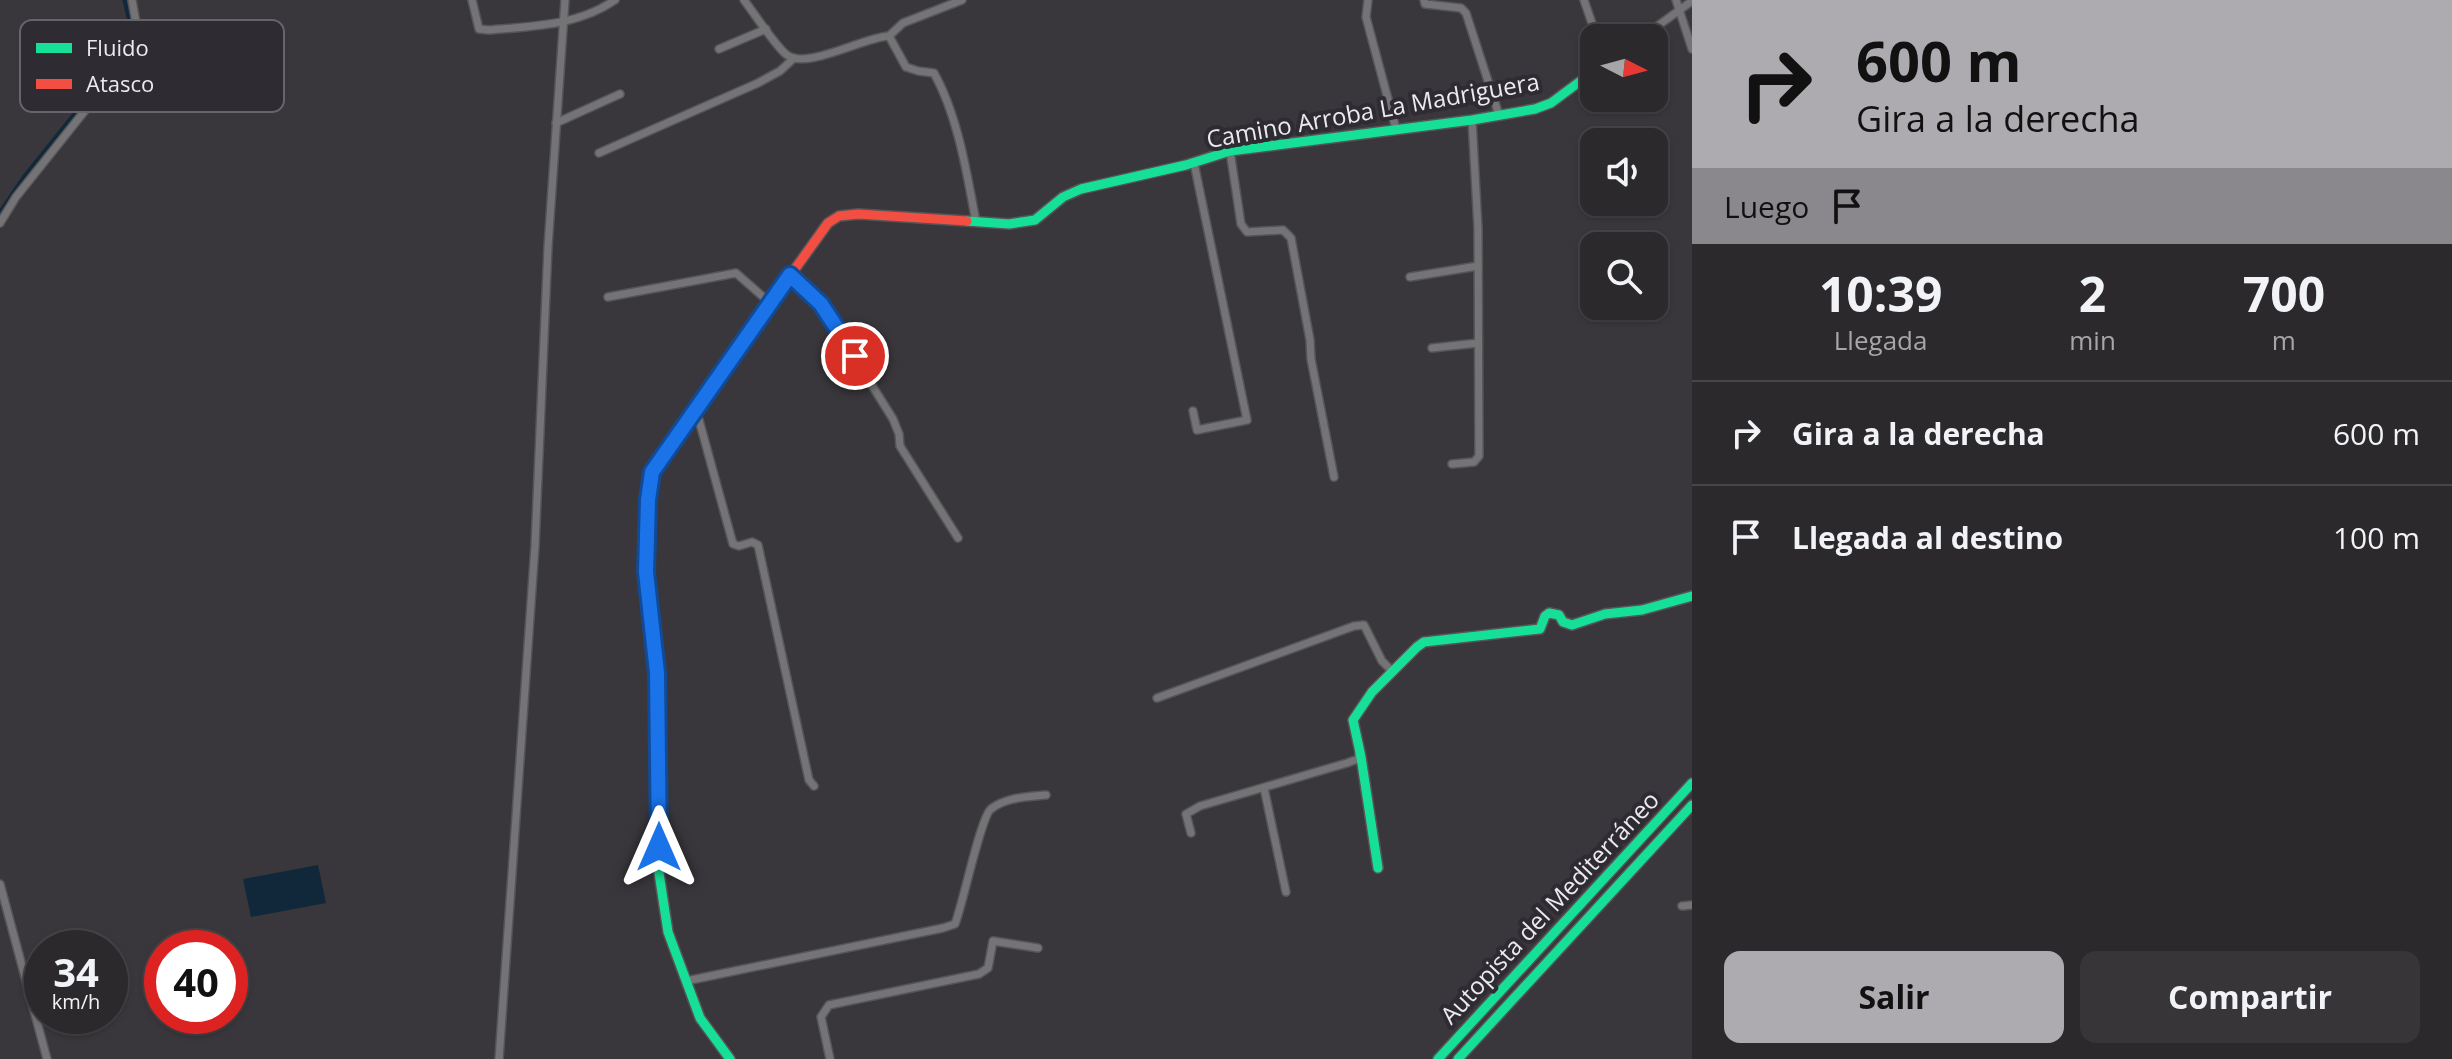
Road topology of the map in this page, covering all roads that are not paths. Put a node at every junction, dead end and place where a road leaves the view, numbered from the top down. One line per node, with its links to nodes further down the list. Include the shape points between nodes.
1 (132, 0): 13 (street)
2 (472, 0): 14 (street, via 479,29)
3 (565, 0): 14 (street)
4 (615, 0): 14 (street)
5 (744, 0): 17 (street)
6 (962, 0): 18 (street, via 903,23)
7 (1368, 0): 28 (street, via 1366,17)
8 (1424, 0): 25 (street, via 1466,13)
9 (1584, 0): 15 (street)
10 (1676, 0): 12 (street)
11 (1692, 1): 12 (street)
12 (1680, 10): 16 (street); 20 (street)
13 (136, 20)
14 (563, 23): 27 (street)
15 (1592, 24)
16 (1660, 24)
17 (766, 29): 19 (street); 21 (street)
18 (889, 36): 21 (street); 32 (street, via 906,67 934,73 941,87)
19 (719, 49)
20 (1692, 49)
21 (794, 58): 30 (street, via 758,83)
22 (1580, 81): 25 (main road, Camino Arroba La Madriguera, via 1551,103)
23 (620, 94): 27 (street)
24 (84, 112): 33 (street)
25 (1499, 115): 26 (main road, Camino Arroba La Madriguera)
26 (1472, 120): 28 (main road, Camino Arroba La Madriguera); 34 (street)
27 (556, 123): 64 (street, via 535,546)
28 (1396, 129): 29 (main road, Camino Arroba La Madriguera)
29 (1230, 151): 31 (main road, Camino Arroba La Madriguera); 44 (street, via 1241,224 1247,232 1283,230 1291,238)
30 (599, 153)
31 (1194, 163): 32 (main road, Camino Arroba La Madriguera, via 1081,189 1035,220); 42 (street, via 1247,420 1197,430)
32 (976, 222): 35 (main road, Camino Arroba La Madriguera, via 839,216)
33 (0, 223)
34 (1478, 266): 36 (street); 39 (street)
35 (790, 275): 38 (main road, Camino Arroba La Madriguera); 45 (street, via 821,304 838,330 893,419 900,446)
36 (1410, 277)
37 (608, 297): 38 (street, via 736,273)
38 (770, 303): 41 (main road, Camino Arroba La Madriguera)
39 (1478, 343): 40 (street); 43 (street, via 1479,456 1474,462)
40 (1432, 348)
41 (694, 411): 51 (street, via 733,544 758,545); 62 (main road, Camino Arroba La Madriguera, via 652,472 646,572 657,673 659,873 668,932)
42 (1193, 411)
43 (1452, 464)
44 (1334, 477)
45 (958, 538)
46 (1692, 596): 47 (main road, via 1572,625 1549,613 1540,629 1424,642)
47 (1393, 672): 48 (street, via 1364,625 1354,626); 49 (main road, via 1355,713)
48 (1157, 698)
49 (1360, 751): 52 (street, via 1358,759); 56 (main road)
50 (1692, 783): 67 (main road, Autopista del Mediterráneo)
51 (814, 786)
52 (1264, 788): 55 (street, via 1186,814); 58 (street)
53 (1046, 795): 62 (street, via 1011,799 988,810 955,924)
54 (1692, 805): 68 (main road, Autopista del Mediterráneo)
55 (1191, 833)
56 (1378, 868)
57 (0, 884): 63 (street)
58 (1286, 892)
59 (1692, 905): 60 (street)
60 (1682, 906)
61 (1038, 948): 66 (street, via 993,941 988,968 979,974 829,1005 821,1017)
62 (686, 981): 65 (main road, Camino Arroba La Madriguera, via 700,1018)
63 (47, 1059)
64 (499, 1059)
65 (730, 1059)
66 (830, 1059)
67 (1438, 1059)
68 (1458, 1059)

